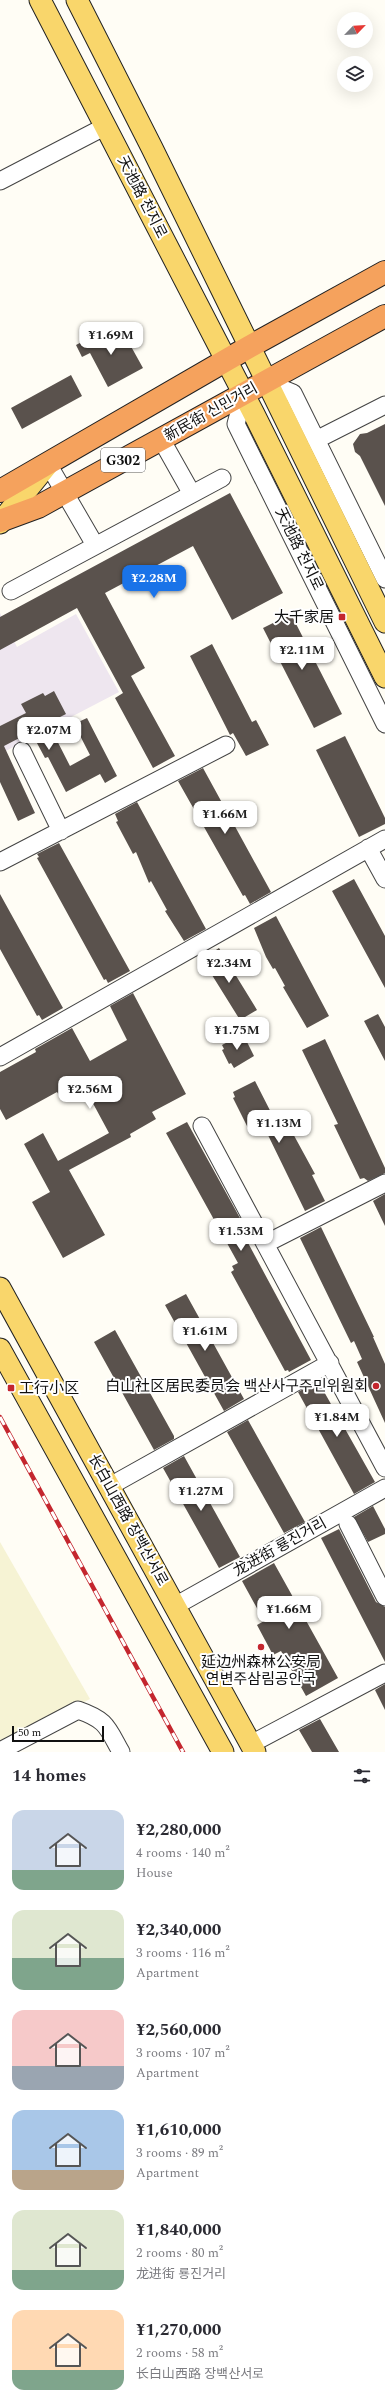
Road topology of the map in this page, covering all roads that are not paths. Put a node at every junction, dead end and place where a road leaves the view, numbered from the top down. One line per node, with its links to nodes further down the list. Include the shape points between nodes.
1 (40, 0): 3 (main road, 天池路 천지로)
2 (77, 0): 7 (main road, 天池路 천지로)
3 (106, 126): 4 (street); 8 (main road, 天池路 천지로)
4 (0, 181)
5 (385, 272): 7 (highway, 新民街 신민거리 / G302)
6 (385, 316): 9 (highway, 新民街 신민거리 / G302)
7 (249, 347): 8 (highway, 新民街 신민거리 / G302); 9 (main road, 天池路 천지로)
8 (226, 360): 10 (main road, 天池路 천지로); 14 (highway, 新民街 신민거리 / G302)
9 (266, 382): 10 (highway, 新民街 신민거리 / G302); 13 (street, via 292,393); 23 (main road, 天池路 천지로)
10 (244, 394): 12 (highway, 新民街 신민거리 / G302); 24 (main road, 天池路 천지로); 25 (street, 天池路 천지로, via 236,424)
11 (385, 405): 13 (street)
12 (161, 439): 17 (highway, 新民街 신민거리 / G302); 18 (street)
13 (316, 440): 21 (street)
14 (48, 464): 16 (highway, 新民街 신민거리 / G302); 17 (street); 19 (main road, 新民街 신민거리)
15 (222, 478): 18 (street)
16 (0, 491)
17 (65, 492): 19 (highway, 新民街 신민거리 / G302); 20 (street)
18 (192, 494): 20 (street)
19 (1, 525)
20 (95, 545): 22 (street)
21 (385, 580)
22 (11, 591)
23 (385, 622)
24 (385, 677)
25 (385, 724)
26 (226, 745): 28 (street)
27 (22, 751): 28 (street)
28 (61, 831): 31 (street)
29 (385, 839): 30 (street)
30 (368, 848): 32 (street); 33 (street)
31 (0, 862)
32 (385, 878)
33 (0, 1057)
34 (202, 1126): 36 (street)
35 (385, 1183): 36 (street)
36 (265, 1244): 39 (street)
37 (0, 1288): 41 (main road, 长白山西路 장백산서로)
38 (0, 1349): 50 (main road, 长白山西路 장백산서로)
39 (330, 1364): 40 (street); 41 (street)
40 (385, 1468)
41 (110, 1486): 45 (main road, 长白山西路 장백산서로)
42 (385, 1488): 45 (street, 龙进街 룡진거리)
43 (348, 1524): 44 (street)
44 (385, 1597)
45 (175, 1606): 47 (main road, 长白山西路 장백산서로)
46 (385, 1673): 47 (street)
47 (253, 1748)
48 (0, 1750): 49 (street, via 78,1710 97,1717 106,1725)
49 (121, 1752)
50 (223, 1752)

